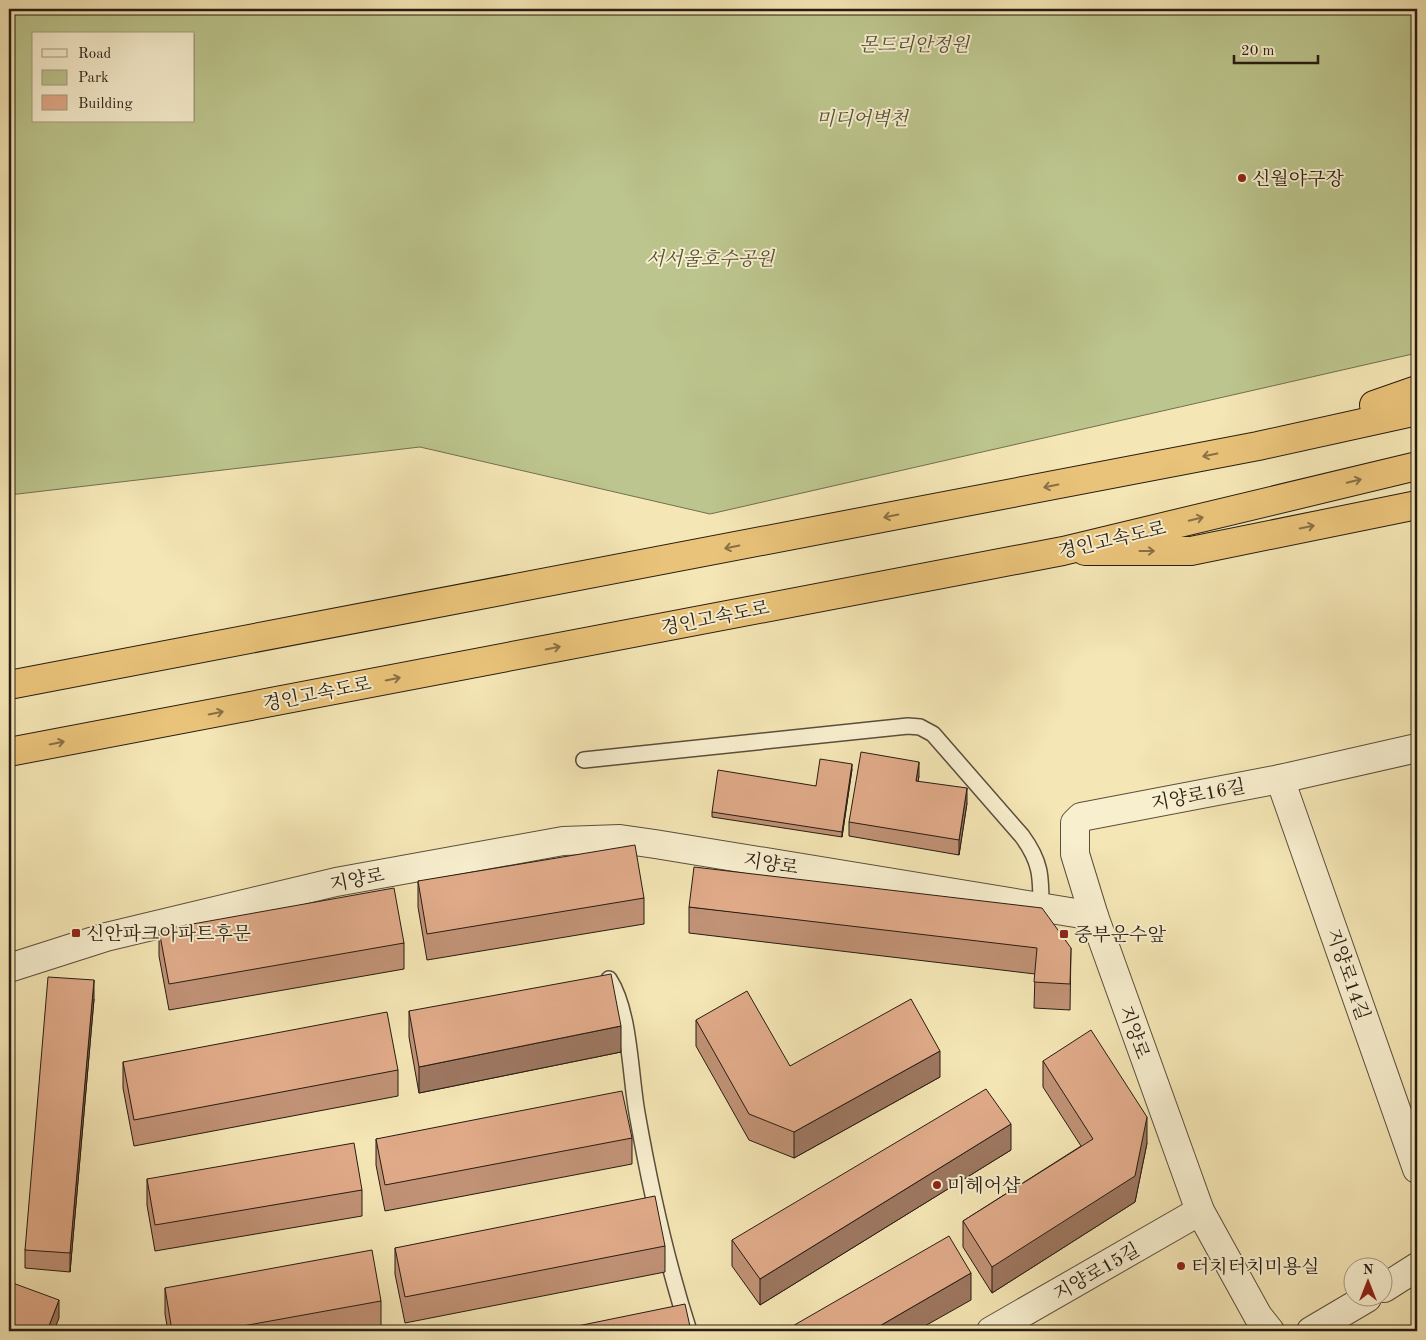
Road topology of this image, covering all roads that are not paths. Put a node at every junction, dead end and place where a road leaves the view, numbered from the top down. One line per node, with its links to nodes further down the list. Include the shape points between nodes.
1 (1417, 390): 3 (highway)
2 (1417, 411): 3 (highway)
3 (1258, 446): 7 (highway, one-way to 7)
4 (1417, 466): 6 (highway, 경인고속도로, one-way to 4)
5 (1417, 505): 6 (highway, one-way to 5, via 1191,551)
6 (1063, 551): 9 (highway, 경인고속도로, one-way to 6)
7 (9, 685)
8 (1417, 748): 11 (street, 지양로16길)
9 (9, 752)
10 (584, 760): 12 (lane, via 920,727 933,734 1034,852 1041,874)
11 (1280, 778): 13 (street, 지양로16길, via 1077,820 1075,854); 16 (street, 지양로14길)
12 (1041, 907): 13 (street, 지양로); 14 (street, 지양로, via 655,844 594,839 479,855 336,882 106,937)
13 (1094, 916): 17 (street, 지양로)
14 (9, 968)
15 (609, 979): 21 (lane, via 621,1006 651,1192)
16 (1417, 1169)
17 (1200, 1210): 22 (street, 지양로15길); 23 (street, 지양로, via 1258,1316)
18 (1417, 1268): 19 (street)
19 (1394, 1282)
20 (1350, 1308): 24 (street)
21 (689, 1331)
22 (991, 1331)
23 (1270, 1331)
24 (1311, 1331)

